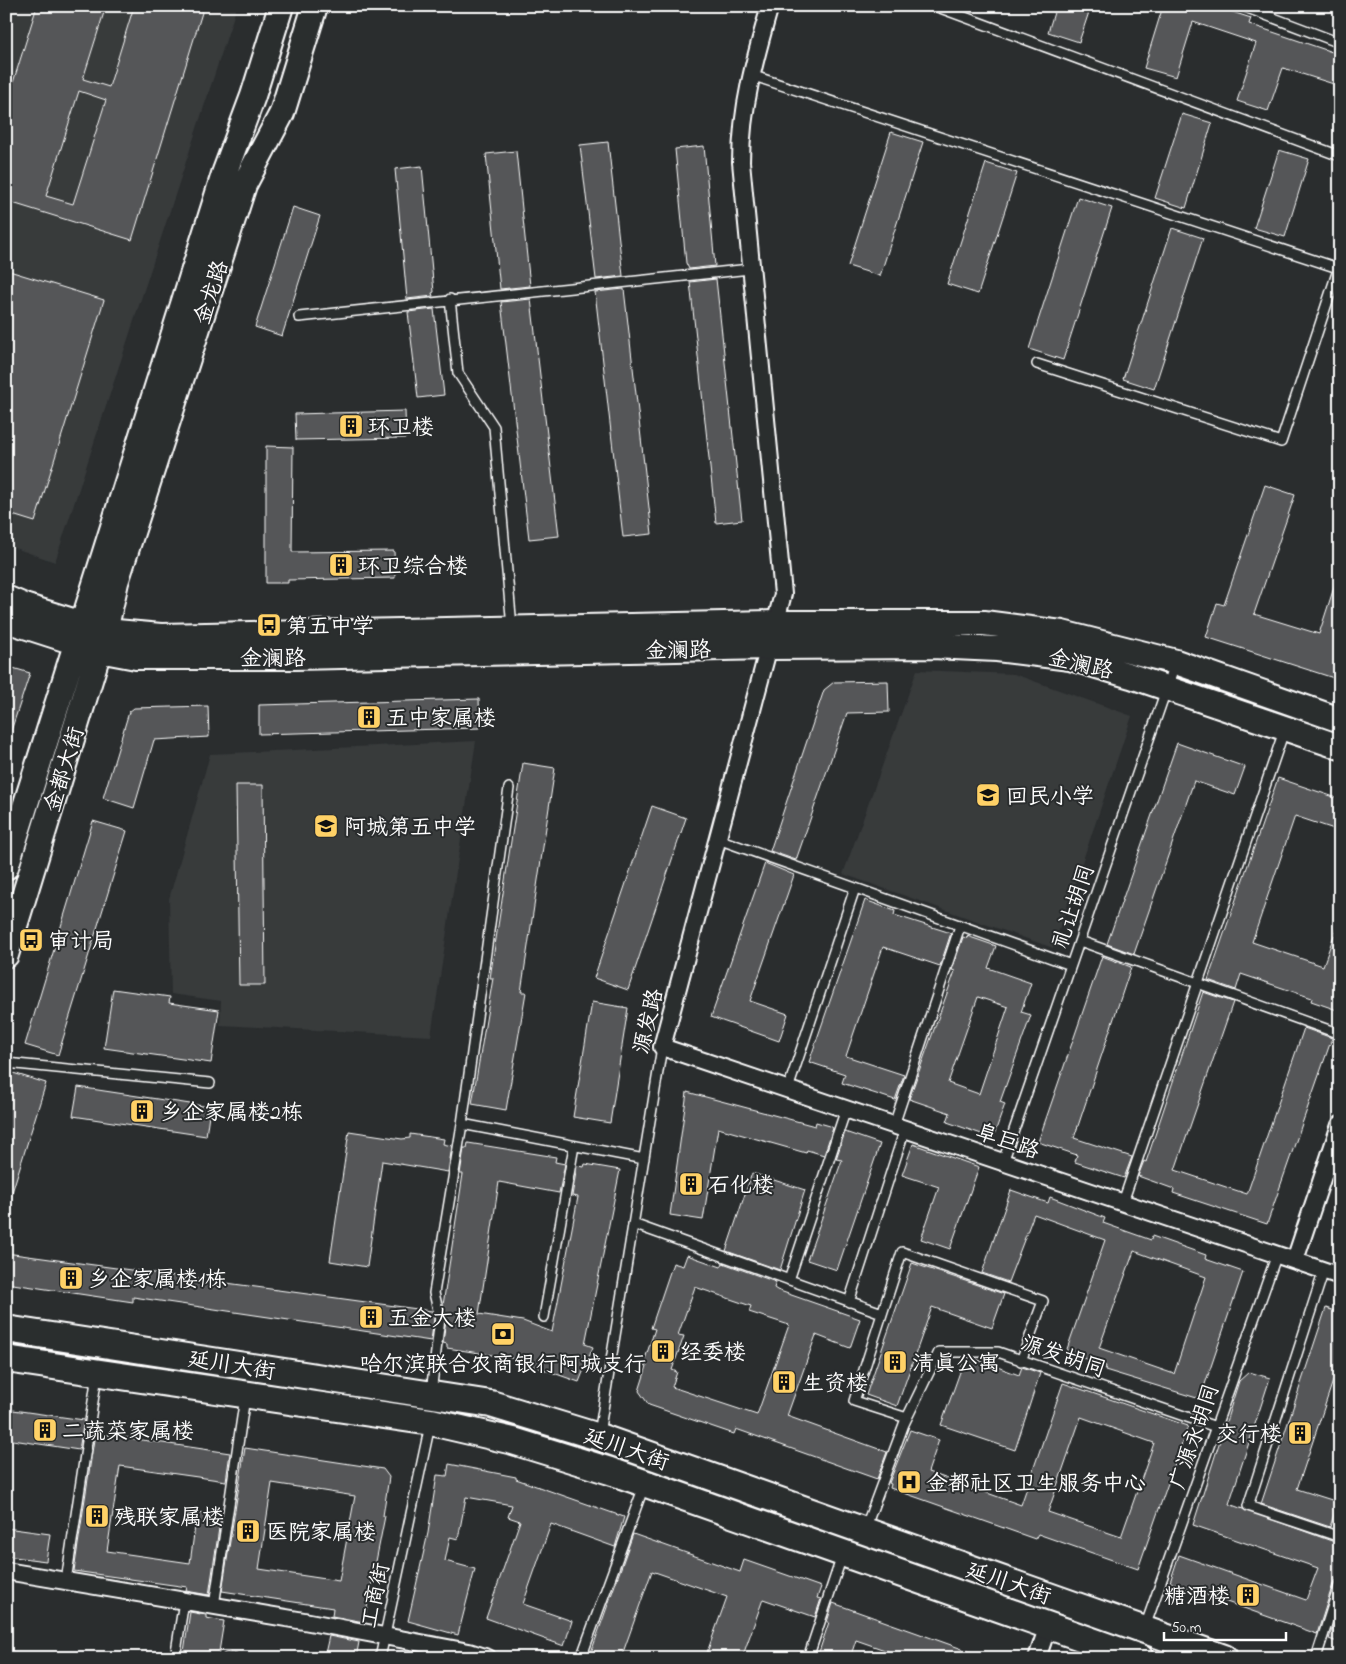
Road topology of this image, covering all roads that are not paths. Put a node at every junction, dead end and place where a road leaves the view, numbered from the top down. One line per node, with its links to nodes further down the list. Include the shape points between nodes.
1 (281, 6): 14 (street, 金龙路, via 224,174)
2 (315, 6): 14 (street, 金龙路, via 282,113 244,186)
3 (770, 6): 7 (street, 源发路)
4 (935, 6): 8 (lane)
5 (1242, 6): 6 (lane)
6 (1340, 43)
7 (751, 75): 9 (lane); 10 (street, 源发路, via 741,127)
8 (1340, 156)
9 (1339, 266): 13 (lane, via 1281,442)
10 (750, 269): 11 (lane); 17 (street, 源发路, via 783,594)
11 (450, 300): 12 (lane); 18 (lane, via 458,373 494,427)
12 (299, 317)
13 (1037, 364)
14 (107, 578): 19 (street, 金都大街); 20 (street, 金都大街)
15 (6, 598): 19 (street, 金澜路)
16 (6, 620): 19 (street, 金澜路)
17 (775, 624): 18 (street, 金澜路); 21 (street, 源发路); 22 (street, 金澜路, via 984,623 1062,633)
18 (512, 630): 20 (street, 金澜路, via 161,636)
19 (78, 633): 20 (street, 金澜路); 29 (street, 金都大街)
20 (102, 641): 21 (street, 金澜路, via 136,657 295,657); 33 (street, 金都大街)
21 (769, 647): 23 (street, 金澜路, via 997,649 1070,658); 28 (street, 源发路)
22 (1176, 662): 23 (lane, 礼让胡同); 24 (street, 金澜路)
23 (1167, 687): 25 (street, 金澜路); 32 (lane, 礼让胡同)
24 (1340, 720)
25 (1285, 728): 26 (street, 金澜路); 35 (lane)
26 (1340, 746)
27 (509, 788): 42 (lane)
28 (718, 839): 30 (lane); 37 (street, 源发路)
29 (6, 867)
30 (855, 888): 31 (lane); 40 (lane)
31 (960, 926): 34 (lane); 44 (lane)
32 (1080, 941): 34 (lane, 礼让胡同); 35 (lane)
33 (6, 955)
34 (1071, 965): 47 (lane, 礼让胡同)
35 (1198, 983): 36 (lane); 48 (lane)
36 (1340, 1034)
37 (662, 1047): 40 (street, 阜巨路); 46 (lane, 源发路)
38 (6, 1063): 39 (lane)
39 (210, 1083)
40 (788, 1089): 41 (street, 阜巨路)
41 (846, 1109): 44 (street, 阜巨路); 53 (lane)
42 (462, 1124): 45 (lane); 62 (lane, via 434,1293 440,1318)
43 (1340, 1125): 51 (street)
44 (899, 1127): 47 (street, 阜巨路); 54 (lane)
45 (574, 1146): 46 (lane); 56 (lane)
46 (644, 1159): 49 (lane, 源发路)
47 (1003, 1162): 48 (street, 阜巨路)
48 (1123, 1202): 50 (street, 阜巨路)
49 (633, 1224): 53 (lane); 66 (lane, 源发路)
50 (1277, 1254): 51 (street, 阜巨路); 65 (lane, 广源永胡同)
51 (1295, 1260): 52 (street, 阜巨路)
52 (1332, 1273): 69 (lane, via 1248,1506)
53 (789, 1280): 54 (lane)
54 (848, 1302): 55 (lane)
55 (882, 1313): 59 (lane, via 902,1252 1043,1301); 63 (lane, via 854,1401)
56 (544, 1317)
57 (6, 1329): 62 (main road, 延川大街)
58 (6, 1359): 60 (main road, 延川大街)
59 (1022, 1361): 63 (lane, 源发胡同, via 998,1352 939,1352); 65 (lane, 源发胡同)
60 (97, 1372): 61 (main road, 延川大街); 72 (lane)
61 (245, 1394): 64 (main road, 延川大街); 75 (lane)
62 (431, 1395): 66 (main road, 延川大街, via 491,1404)
63 (907, 1418): 68 (lane, 源发胡同)
64 (430, 1422): 67 (main road, 延川大街, via 513,1441); 78 (lane, 工商街)
65 (1216, 1427): 77 (lane, 广源永胡同)
66 (599, 1437): 68 (main road, 延川大街)
67 (645, 1483): 70 (main road, 延川大街); 84 (lane)
68 (864, 1531): 77 (main road, 延川大街)
69 (1340, 1537)
70 (843, 1553): 76 (main road, 延川大街); 85 (lane)
71 (6, 1571): 72 (street)
72 (66, 1581): 74 (street)
73 (1340, 1583): 89 (lane)
74 (184, 1601): 75 (street); 79 (lane)
75 (214, 1606): 78 (street)
76 (1048, 1626): 86 (street); 87 (main road, 延川大街)
77 (1144, 1630): 88 (main road, 延川大街)
78 (384, 1636): 82 (lane, 工商街); 83 (street)
79 (175, 1658)
80 (227, 1658): 81 (lane)
81 (234, 1658)
82 (380, 1658)
83 (488, 1658)
84 (582, 1658)
85 (808, 1658)
86 (1037, 1658)
87 (1140, 1658)
88 (1224, 1658)
89 (1316, 1658)

